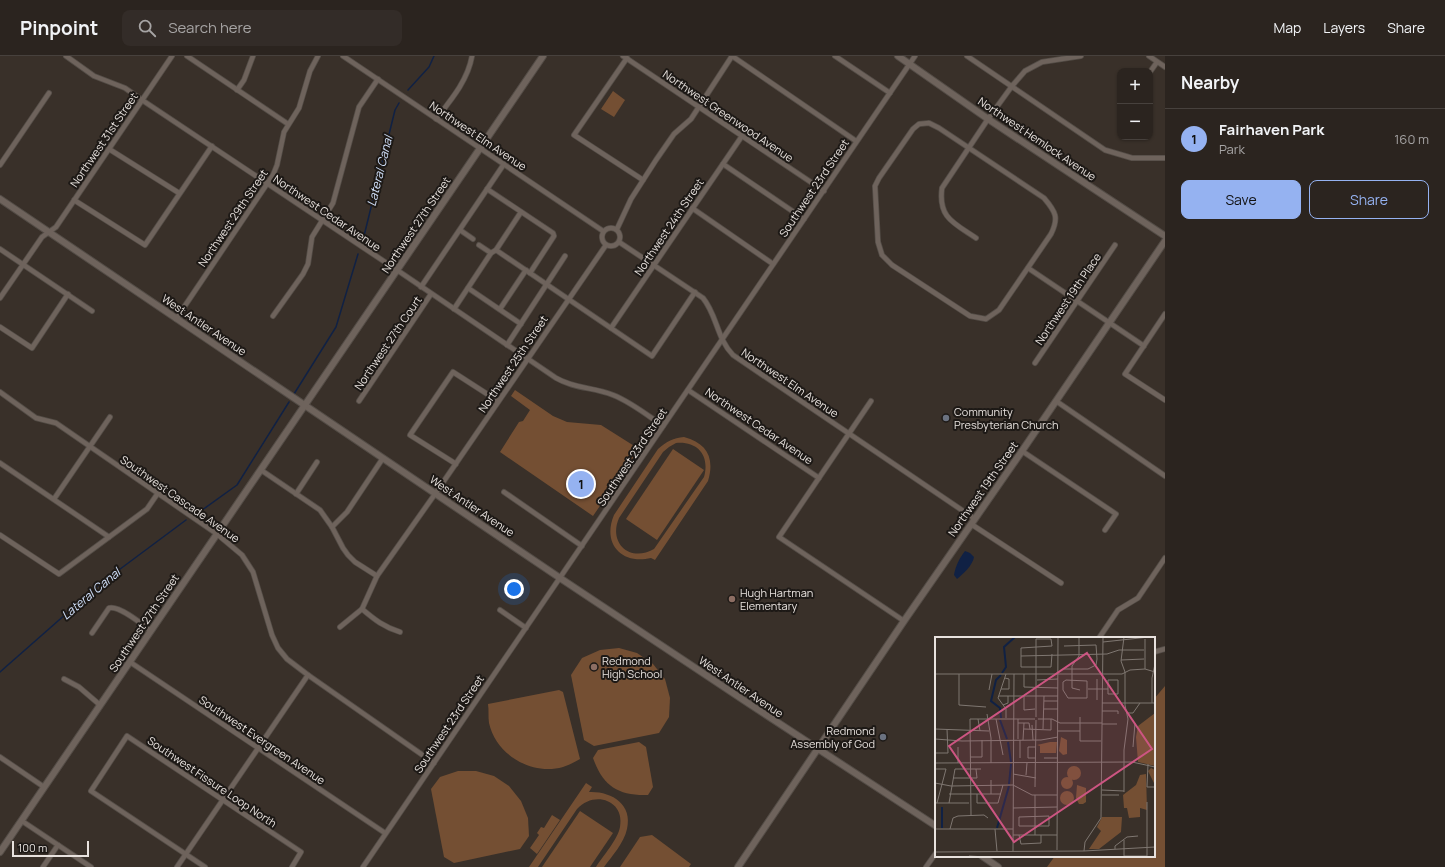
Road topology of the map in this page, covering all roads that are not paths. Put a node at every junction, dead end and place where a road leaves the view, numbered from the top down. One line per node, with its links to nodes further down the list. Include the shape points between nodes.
1 (66, 56): 26 (street, Northwest Cedar Avenue, via 94,76 125,88)
2 (172, 56): 26 (street, Northwest 31st Street)
3 (186, 56): 23 (street)
4 (253, 56): 23 (street, via 244,80)
5 (318, 56): 30 (street, Northwest 29th Street, via 310,71 299,108)
6 (343, 56): 21 (street, Northwest Elm Avenue)
7 (472, 56): 28 (street, via 459,88)
8 (543, 56): 34 (street, Northwest 27th Street)
9 (732, 56): 27 (street); 32 (street)
10 (835, 56): 25 (street)
11 (898, 56): 18 (street, Northwest Hemlock Avenue)
12 (915, 56): 18 (street, Southwest 23rd Street)
13 (967, 56): 22 (street)
14 (1080, 56): 22 (street, via 1042,62 1025,71)
15 (1149, 56): 17 (street)
16 (625, 57): 27 (street, Northwest Greenwood Avenue); 41 (street, via 574,135)
17 (1157, 62): 19 (street); 20 (street)
18 (910, 64): 25 (street, Southwest 23rd Street); 29 (street, Northwest Hemlock Avenue)
19 (1165, 67)
20 (1153, 68)
21 (378, 79): 28 (street, Northwest Elm Avenue); 51 (street, via 359,107 333,203)
22 (1012, 86): 29 (street); 37 (street, via 1105,150 1132,158)
23 (237, 90): 30 (street)
24 (49, 93): 40 (street)
25 (890, 93): 32 (street, Southwest 23rd Street)
26 (142, 100): 33 (street, Northwest Cedar Avenue); 36 (street, Northwest 31st Street)
27 (699, 107): 31 (street, Northwest Greenwood Avenue); 41 (street, via 687,123 674,134)
28 (436, 118): 34 (street, Northwest Elm Avenue)
29 (988, 119): 35 (street); 56 (street, Northwest Hemlock Avenue)
30 (288, 124): 42 (street, Northwest 29th Street, via 277,165)
31 (742, 136): 39 (street, Northwest 24th Street); 44 (street, Northwest Greenwood Avenue)
32 (856, 141): 44 (street, Southwest 23rd Street)
33 (212, 146): 42 (street, Northwest Cedar Avenue); 45 (street)
34 (480, 148): 38 (street, Northwest Elm Avenue); 72 (street, Northwest 27th Street)
35 (969, 148): 57 (street, via 942,188 941,197 942,209 952,222); 71 (street, via 1044,198 1051,206 1055,215 1055,225); 71 (street, via 929,123 920,124 913,129 875,186 878,242 882,255 970,316 986,319 999,310)
36 (109, 149): 45 (street); 47 (street, Northwest 31st Street)
37 (1165, 158)
38 (504, 164): 43 (street); 54 (street, Northwest Elm Avenue)
39 (723, 164): 48 (street, Northwest 24th Street); 50 (street)
40 (0, 165)
41 (642, 180): 52 (street)
42 (268, 184): 51 (street, Northwest Cedar Avenue); 88 (street, Northwest 29th Street)
43 (487, 189): 49 (street); 53 (street)
44 (824, 192): 50 (street, Southwest 23rd Street)
45 (179, 193): 47 (street, via 145,245)
46 (0, 199): 55 (street, West Antler Avenue)
47 (74, 200): 55 (street, Northwest 31st Street, via 56,227)
48 (692, 208): 69 (street); 70 (street, Northwest 24th Street)
49 (521, 212): 65 (street); 73 (street, via 554,236)
50 (804, 219): 69 (street, Southwest 23rd Street)
51 (322, 220): 72 (street, Northwest Cedar Avenue); 87 (street, via 312,238 308,264 303,274)
52 (617, 229): 54 (street, via 611,227); 60 (street)
53 (460, 230): 58 (street); 75 (street)
54 (603, 231): 62 (street, via 602,237)
55 (48, 232): 68 (street, Northwest 31st Street); 88 (street, West Antler Avenue)
56 (1165, 236)
57 (976, 238)
58 (473, 239)
59 (1165, 241): 89 (street, Northwest 19th Street)
60 (619, 242): 62 (street, via 612,246); 70 (street, Northwest Elm Avenue)
61 (479, 245): 66 (street)
62 (606, 245): 81 (street, Northwest 25th Street)
63 (1115, 245): 82 (street, Northwest 19th Place)
64 (0, 249): 68 (street)
65 (496, 250): 66 (street); 73 (street)
66 (491, 253): 76 (street)
67 (566, 256): 74 (street)
68 (23, 264): 78 (street); 80 (street, Northwest 31st Street)
69 (773, 264): 93 (street, Southwest 23rd Street)
70 (654, 265): 77 (street, Northwest Elm Avenue); 92 (street, Northwest 24th Street)
71 (1028, 268): 82 (street)
72 (397, 270): 75 (street, Northwest Cedar Avenue); 105 (street, Northwest 27th Street)
73 (528, 271): 74 (street); 84 (street)
74 (547, 284): 81 (street); 90 (street)
75 (421, 287): 79 (street, Northwest Cedar Avenue)
76 (468, 288): 83 (street); 84 (street)
77 (695, 292): 92 (street, via 652,356); 93 (street, Northwest Elm Avenue, via 708,304)
78 (68, 294): 85 (street); 91 (street, via 32,348)
79 (432, 294): 83 (street, Northwest Cedar Avenue); 104 (street, Northwest 27th Court)
80 (0, 298)
81 (569, 299): 92 (street); 96 (street, Northwest 25th Street)
82 (1076, 301): 89 (street); 97 (street, Northwest 19th Place)
83 (454, 309): 94 (street, Northwest Cedar Avenue)
84 (500, 309): 90 (street)
85 (92, 311)
86 (1165, 314): 95 (street)
87 (273, 316)
88 (176, 319): 105 (street, West Antler Avenue)
89 (1109, 322): 95 (street); 103 (street, Northwest 19th Street)
90 (521, 324): 94 (street)
91 (0, 327)
92 (611, 328)
93 (722, 340): 98 (street, Southwest 23rd Street); 108 (street, Northwest Elm Avenue, via 733,355)
94 (507, 345): 96 (street, Northwest Cedar Avenue)
95 (1144, 346): 100 (street, via 1125,374)
96 (527, 359): 101 (street, Northwest 25th Street); 107 (street, Northwest Cedar Avenue, via 566,384 611,394 624,400)
97 (1035, 363)
98 (688, 390): 107 (street, Southwest 23rd Street); 117 (street, Northwest Cedar Avenue)
99 (0, 392): 109 (street, Southwest Cascade Avenue, via 36,418 56,423)
100 (1165, 400)
101 (498, 401): 114 (street, Northwest 25th Street); 114 (street, via 454,372 410,435)
102 (871, 401): 108 (street)
103 (1056, 401): 110 (street, Northwest 19th Street); 116 (street)
104 (359, 402)
105 (305, 405): 111 (street, West Antler Avenue); 115 (street, Southwest 27th Street)
106 (110, 417): 109 (street)
107 (663, 426): 129 (street, Southwest 23rd Street)
108 (849, 434): 117 (street); 123 (street, Northwest Elm Avenue)
109 (90, 446): 119 (street, Southwest Cascade Avenue); 122 (street)
110 (1022, 451): 123 (street, Northwest 19th Street); 125 (street, via 1116,514)
111 (383, 458): 121 (street, West Antler Avenue); 124 (street, via 347,512)
112 (317, 462): 120 (street)
113 (0, 463): 122 (street)
114 (456, 464): 121 (street, Northwest 25th Street)
115 (261, 470): 120 (street); 126 (street, Southwest 27th Street)
116 (1165, 476)
117 (819, 478): 136 (street, via 779,537)
118 (504, 492): 129 (street)
119 (158, 493): 126 (street, Southwest Cascade Avenue); 128 (street, via 147,509)
120 (296, 494): 124 (street, via 320,510)
121 (436, 494): 131 (street, Northwest 25th Street); 132 (street, West Antler Avenue)
122 (54, 499): 128 (street)
123 (973, 522): 133 (street, Northwest Elm Avenue); 136 (street, Northwest 19th Street)
124 (332, 527): 131 (street, via 348,555)
125 (1105, 530)
126 (217, 534): 139 (street, Southwest 27th Street); 146 (street, Southwest Cascade Avenue, via 242,555 253,572 278,648)
127 (0, 535): 128 (street, via 59,574)
128 (109, 537)
129 (582, 546): 132 (street, Southwest 23rd Street)
130 (1165, 559): 142 (street, via 1138,598 1118,610)
131 (377, 576): 134 (street, Northwest 25th Street)
132 (560, 578): 138 (street, Southwest 23rd Street); 150 (street, West Antler Avenue)
133 (1061, 583)
134 (362, 610): 137 (street); 140 (street, via 387,628)
135 (500, 610): 138 (street)
136 (904, 622): 150 (street, Northwest 19th Street)
137 (340, 627)
138 (526, 628): 152 (street, Southwest 23rd Street)
139 (151, 631): 141 (street, via 114,607 109,608); 145 (street, Southwest 27th Street)
140 (400, 632)
141 (92, 633)
142 (1100, 637)
143 (1165, 649): 144 (street)
144 (1155, 652)
145 (130, 662): 148 (street, Southwest 27th Street); 149 (street, Southwest Evergreen Avenue)
146 (308, 676): 149 (street); 152 (street, Southwest Cascade Avenue)
147 (64, 679): 148 (street)
148 (100, 705): 153 (street, Southwest 27th Street)
149 (258, 748): 154 (street); 157 (street, Southwest Evergreen Avenue)
150 (818, 749): 156 (street, West Antler Avenue); 169 (street, Northwest 19th Street)
151 (0, 757): 153 (street)
152 (434, 763): 157 (street, Southwest 23rd Street)
153 (44, 787): 155 (street, Southwest 27th Street)
154 (223, 800): 160 (street); 160 (street, Southwest Fissure Loop North, via 127,736 91,791); 167 (street, Southwest Fissure Loop North, via 302,852)
155 (22, 821): 158 (street); 159 (street, Southwest 27th Street)
156 (935, 825)
157 (385, 833): 168 (street, Southwest 23rd Street)
158 (58, 845): 163 (street); 164 (street)
159 (0, 852)
160 (185, 854): 165 (street); 166 (street)
161 (935, 854): 170 (street)
162 (983, 857): 171 (street)
163 (43, 867)
164 (91, 867)
165 (177, 867)
166 (205, 867)
167 (292, 867)
168 (363, 867)
169 (738, 867)
170 (926, 867)
171 (998, 867)

